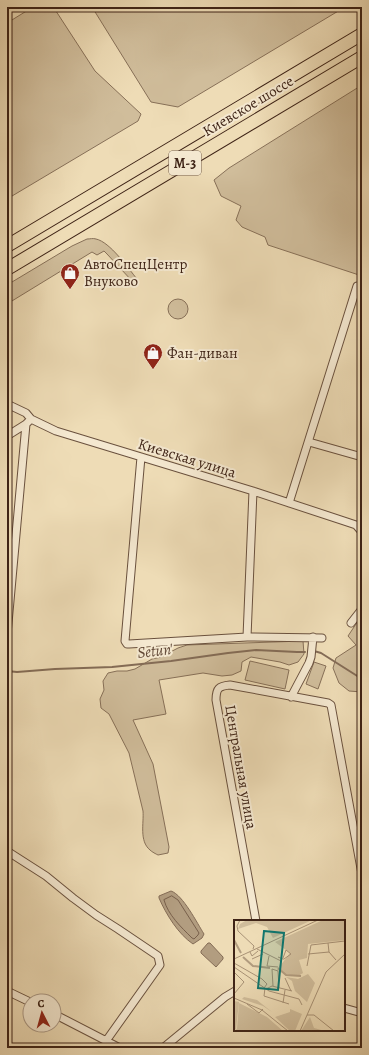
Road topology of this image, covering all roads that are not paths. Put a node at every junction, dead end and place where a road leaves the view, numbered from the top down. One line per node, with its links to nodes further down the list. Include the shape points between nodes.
1 (362, 34): 3 (highway, Киевское шоссе / М-3)
2 (362, 56): 4 (highway, Киевское шоссе / М-3)
3 (7, 246)
4 (7, 269)
5 (357, 286): 9 (street)
6 (7, 404): 7 (street, Киевская улица, via 26,413)
7 (29, 422): 8 (street); 10 (street, Киевская улица); 17 (street)
8 (7, 436)
9 (309, 442): 11 (street); 13 (street)
10 (141, 457): 12 (street, Киевская улица); 18 (street, via 125,641 129,644)
11 (362, 457)
12 (253, 491): 13 (street, Киевская улица); 18 (street)
13 (289, 503): 14 (street, Киевская улица, via 356,525)
14 (362, 532)
15 (362, 609): 16 (street)
16 (351, 623)
17 (7, 634)
18 (247, 637): 19 (street)
19 (312, 637): 20 (street); 21 (street, via 309,663)
20 (322, 638)
21 (290, 697): 23 (street, Центральная улица, via 332,707); 24 (street, Центральная улица, via 230,685 218,689 216,694)
22 (7, 851): 31 (street, via 158,956 160,965)
23 (362, 874)
24 (256, 920)
25 (7, 991): 27 (street)
26 (234, 992): 33 (street)
27 (22, 998)
28 (345, 1008): 29 (street)
29 (362, 1013)
30 (62, 1018): 31 (street)
31 (106, 1041): 32 (street)
32 (117, 1047)
33 (163, 1048)

